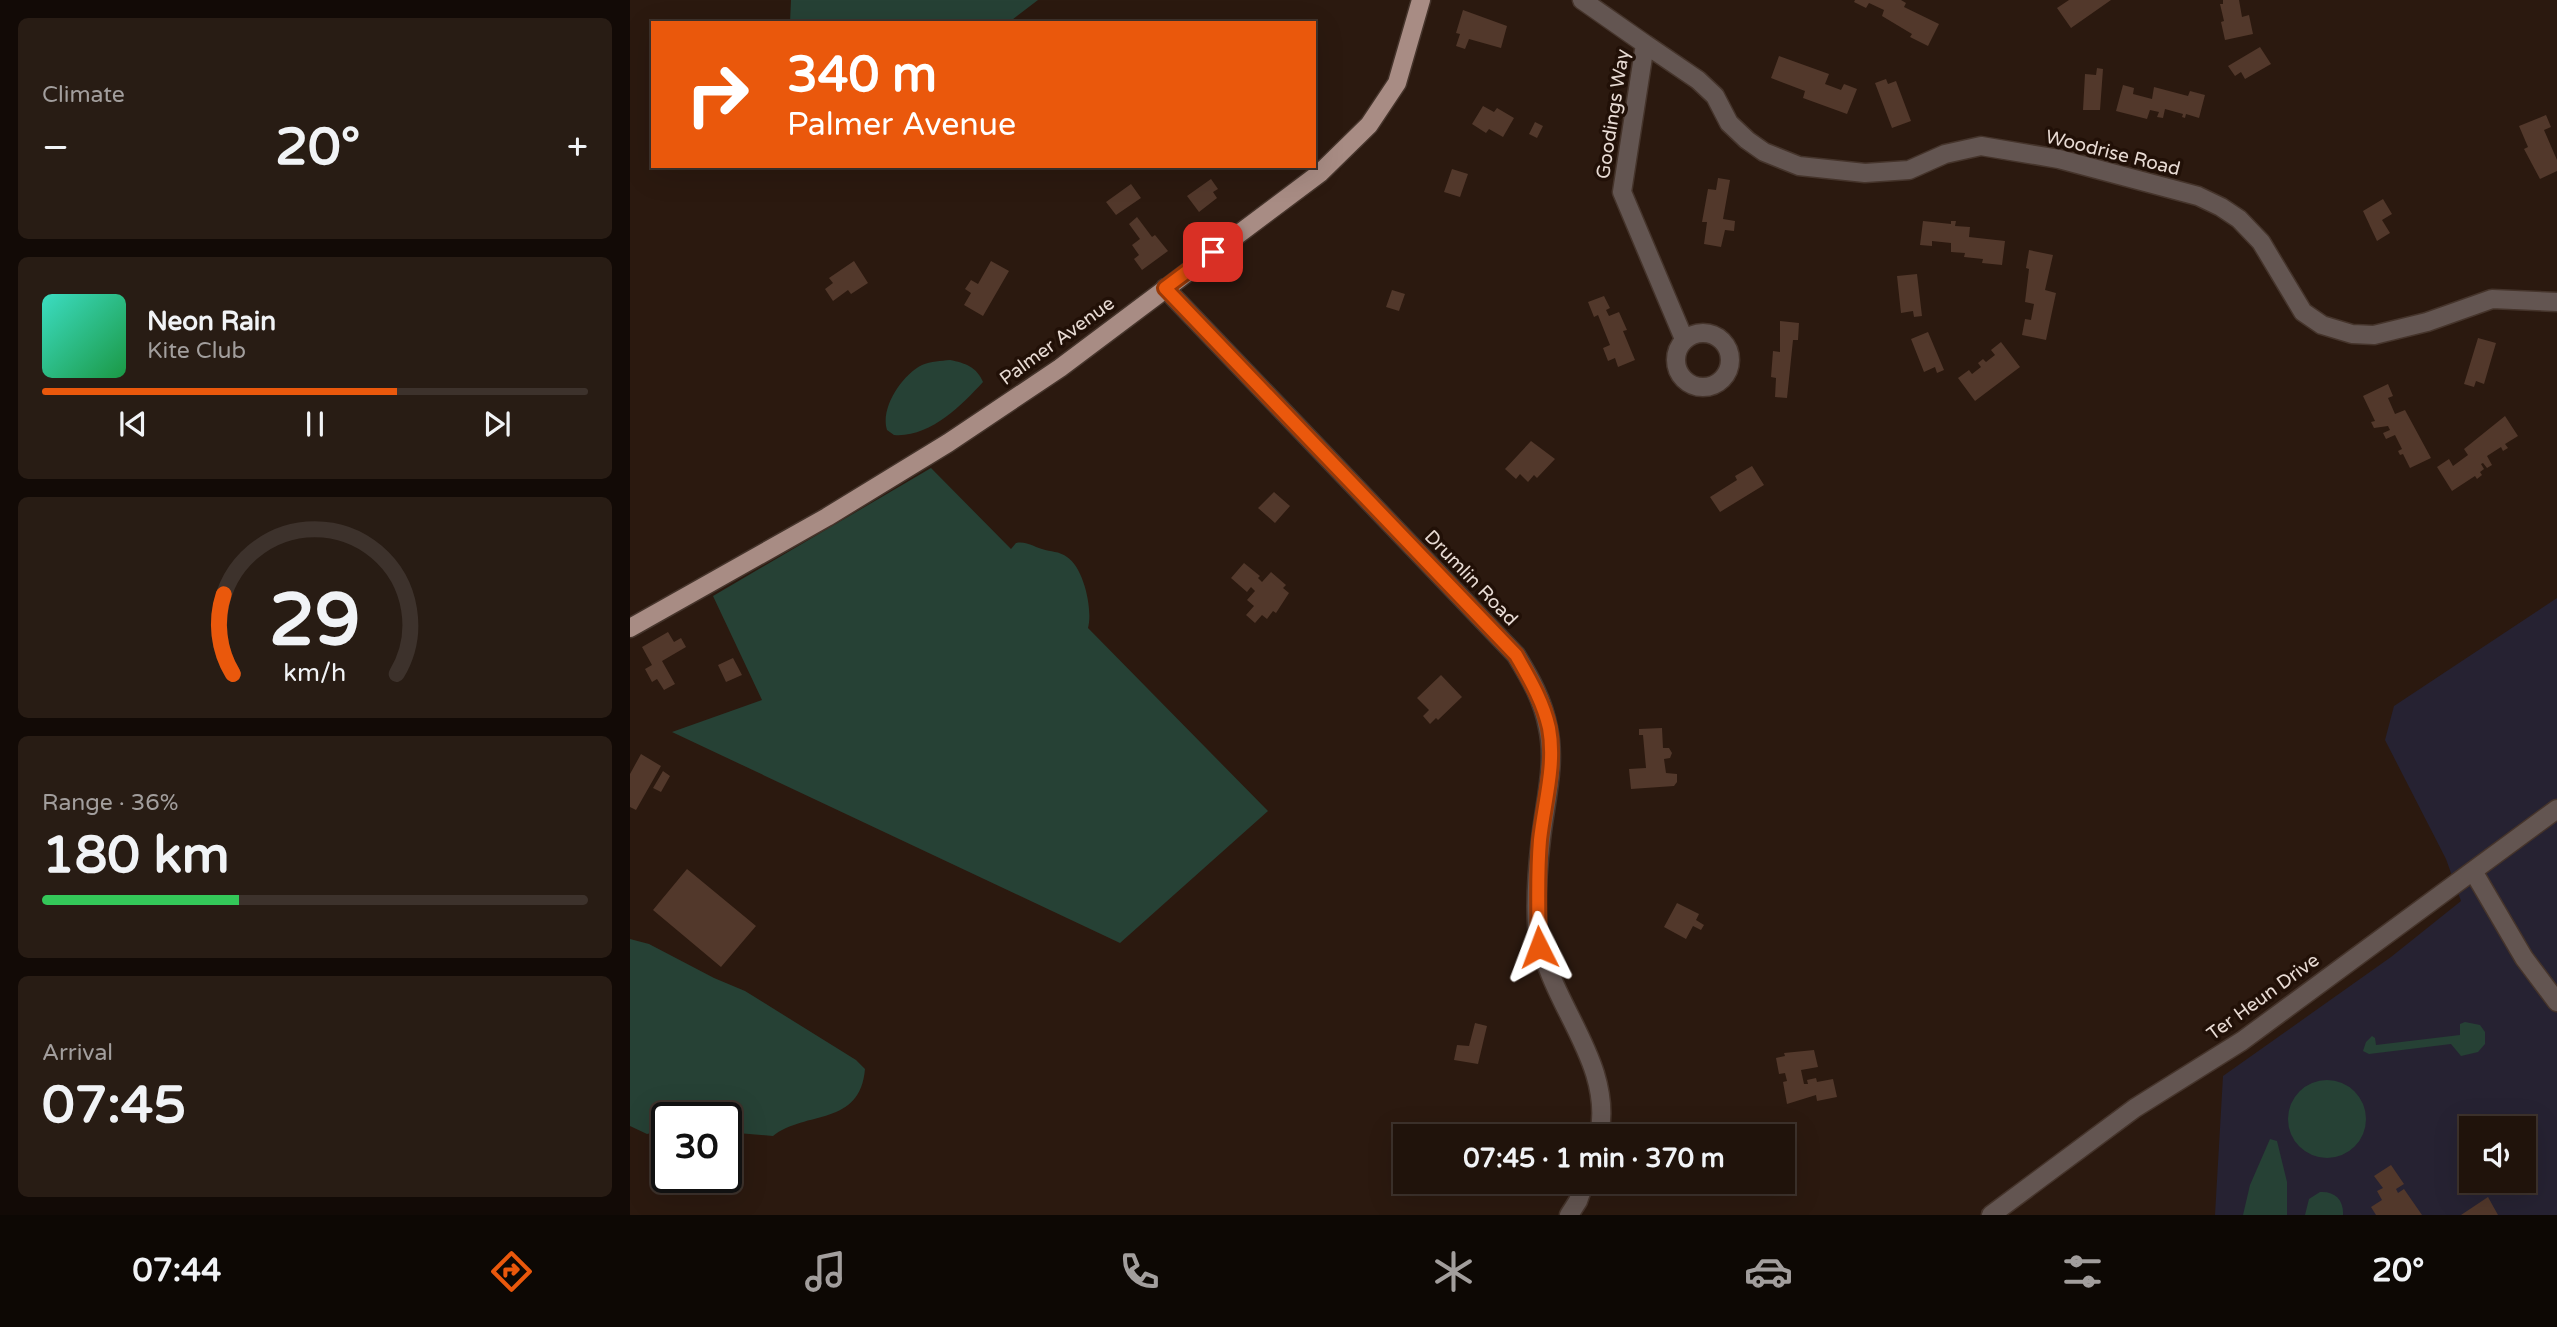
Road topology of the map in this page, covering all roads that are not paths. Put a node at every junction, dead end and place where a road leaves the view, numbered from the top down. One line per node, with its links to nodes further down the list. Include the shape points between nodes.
1 (1420, 0): 4 (main road, Palmer Avenue, via 1397,83 1369,125 1320,173)
2 (1582, 0): 3 (street, Goodings Way)
3 (1645, 44): 5 (street, Woodrise Road, via 1698,80 1747,140 1800,166 1865,173 1909,170 1945,154 1981,146 2059,159 2198,196 2239,219 2261,242 2303,313 2322,325 2352,334 2374,335 2427,322 2492,299); 6 (street, Goodings Way, via 1622,192)
4 (1165, 288): 7 (main road, Palmer Avenue, via 1060,368 948,443); 11 (street, Drumlin Road, via 1516,655 1538,692 1549,729 1551,757 1537,895 1539,947 1560,1000 1583,1038 1600,1087)
5 (2557, 302)
6 (1684, 339)
7 (630, 628)
8 (2557, 809): 9 (street, Ter Heun Drive)
9 (2473, 871): 10 (street, via 2524,958); 14 (street, Ter Heun Drive, via 2242,1041 2135,1108)
10 (2557, 1002)
11 (1602, 1124)
12 (1580, 1194): 13 (street)
13 (1569, 1215)
14 (1991, 1215)

